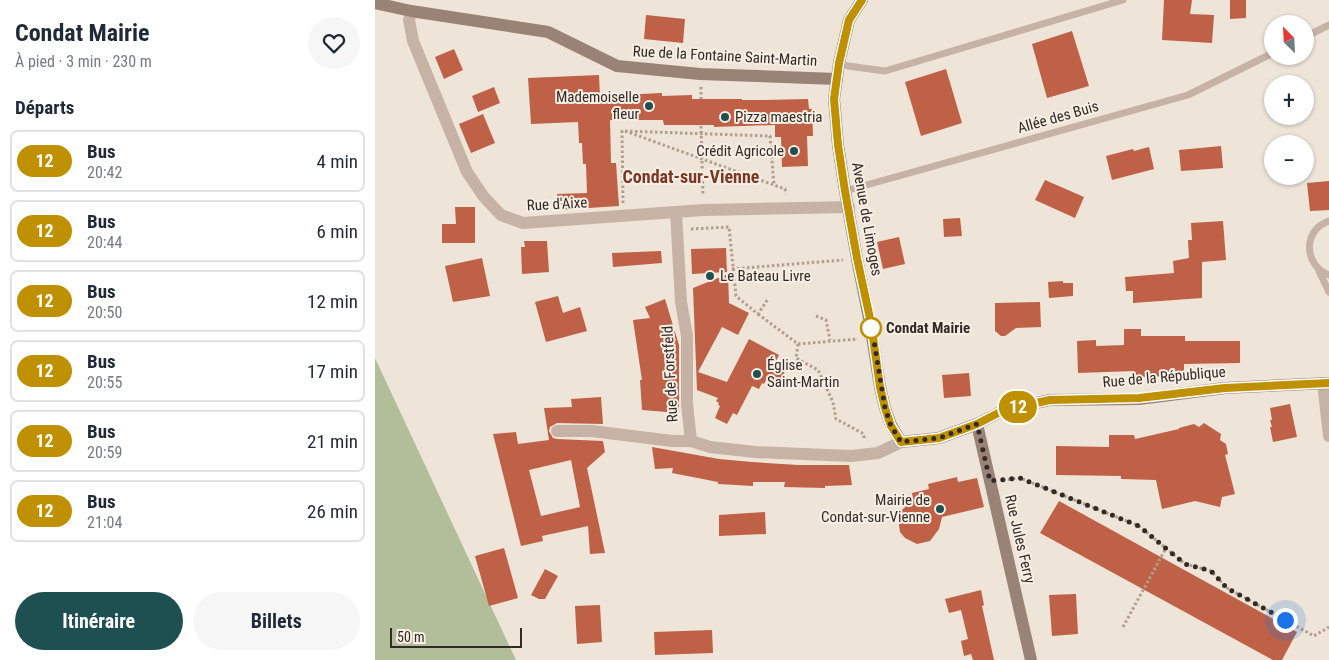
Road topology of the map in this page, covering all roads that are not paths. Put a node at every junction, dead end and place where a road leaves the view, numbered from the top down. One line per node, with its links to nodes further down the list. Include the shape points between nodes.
1 (862, 0): 8 (main road, Avenue de Limoges, via 849,20)
2 (1123, 0): 8 (lane, via 885,71)
3 (375, 3): 4 (main road)
4 (411, 11): 9 (main road, Rue de la Fontaine Saint-Martin, via 548,32 617,66 700,74); 12 (street, Rue d'Aixe, via 409,20 413,41 467,172 501,215 523,223)
5 (1329, 25): 6 (lane)
6 (1314, 32)
7 (1264, 57): 10 (lane, Allée des Buis, via 1187,95)
8 (839, 63): 9 (main road, Avenue de Limoges)
9 (837, 79): 10 (main road, Avenue de Limoges, via 834,99)
10 (845, 191): 11 (main road, Avenue de Limoges)
11 (849, 207): 12 (street, Rue d'Aixe); 22 (main road, Avenue de Limoges, via 885,408)
12 (676, 212): 21 (street, Rue de Forstfeld, via 681,302 687,336 687,404)
13 (1329, 220): 14 (lane, via 1317,228 1309,245 1309,254)
14 (1319, 270): 15 (lane); 16 (lane)
15 (1329, 276)
16 (1329, 292)
17 (1326, 383): 18 (main road, Rue de la République, via 1225,388 1139,398 1050,400 1004,410); 20 (street)
18 (977, 424): 22 (main road, Rue de la République, via 939,438); 23 (main road, Rue Jules Ferry)
19 (557, 431): 21 (street, via 592,431)
20 (1329, 436)
21 (691, 441): 22 (street, Rue de Forstfeld, via 710,447 755,452 851,456 878,453)
22 (901, 442)
23 (1031, 660)

